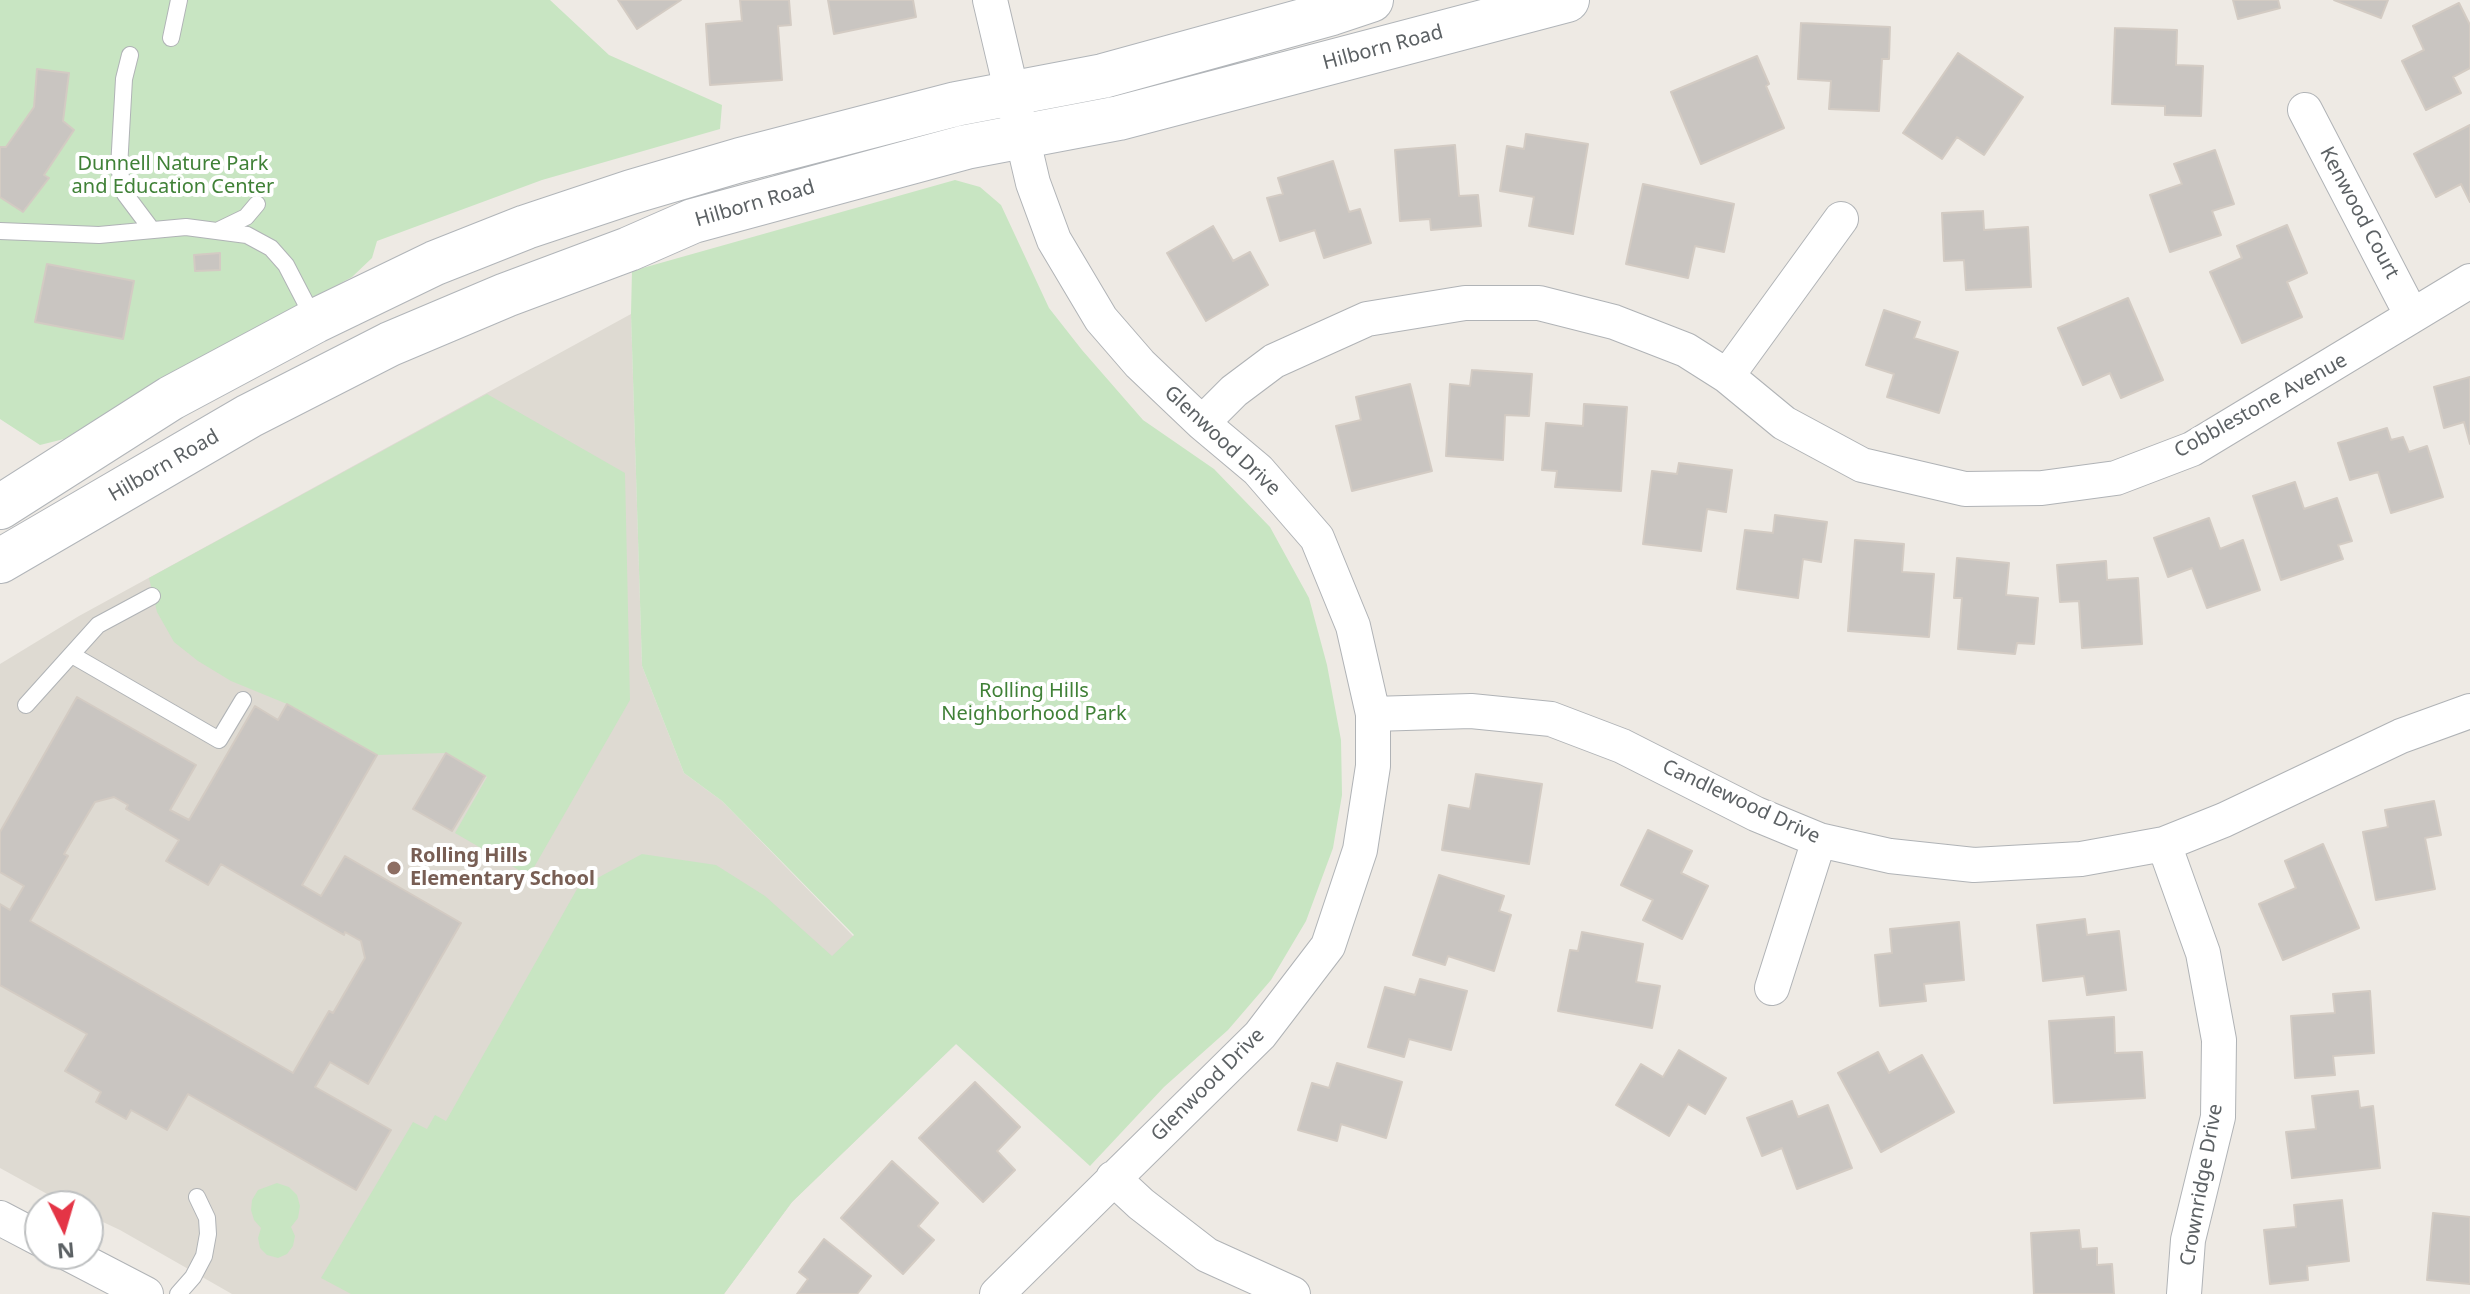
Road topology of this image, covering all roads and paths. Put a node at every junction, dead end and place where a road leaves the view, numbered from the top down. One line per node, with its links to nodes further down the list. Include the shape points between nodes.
1 (179, 0): 5 (lane)
2 (990, 0): 7 (street, Glenwood Drive)
3 (1371, 0): 7 (street, via 1103,76)
4 (1567, 0): 9 (street, Hilborn Road, via 1119,118)
5 (171, 38)
6 (130, 55): 12 (lane, via 119,168 125,194)
7 (1013, 92): 9 (street, Glenwood Drive); 17 (street, via 631,192 435,263)
8 (2305, 110): 16 (street, Kenwood Court)
9 (1022, 136): 19 (street, Glenwood Drive, via 1054,240 1101,319); 21 (street, Hilborn Road, via 693,221 506,295 390,344)
10 (257, 204): 13 (lane, via 246,217)
11 (1841, 219): 18 (street)
12 (152, 230): 13 (lane); 14 (lane, via 99,235)
13 (219, 230): 17 (lane, via 247,235 271,248 286,265)
14 (0, 231)
15 (2470, 281): 16 (street, Cobblestone Avenue)
16 (2412, 316): 18 (street, Cobblestone Avenue, via 2192,449 2116,478 2042,488 1965,489 1862,465 1784,423)
17 (315, 321): 20 (street, via 171,398)
18 (1727, 376): 19 (street, Cobblestone Avenue, via 1686,350 1614,322 1539,303 1465,303 1367,319 1274,361)
19 (1202, 423): 27 (street, Glenwood Drive, via 1258,470 1317,538 1353,626)
20 (0, 507)
21 (7, 540)
22 (152, 596): 23 (lane, via 98,625)
23 (72, 655): 24 (lane, via 219,740); 25 (lane)
24 (243, 700)
25 (26, 705)
26 (2470, 711): 29 (street, Candlewood Drive, via 2401,736)
27 (1373, 714): 28 (street, Candlewood Drive, via 1471,711 1551,719 1622,746); 31 (street, Glenwood Drive, via 1373,766 1360,850 1328,946 1260,1035)
28 (1819, 840): 29 (street, Candlewood Drive, via 1890,856 1974,865 2081,859); 30 (street)
29 (2164, 844): 40 (street, Crownridge Drive, via 2203,953 2219,1040 2218,1117 2188,1240)
30 (1772, 988)
31 (1113, 1178): 38 (street, Glenwood Drive); 39 (street, via 1207,1255)
32 (197, 1197): 37 (lane, via 207,1218 204,1256)
33 (0, 1218): 34 (street)
34 (24, 1231)
35 (100, 1270): 36 (street)
36 (146, 1294)
37 (178, 1294)
38 (997, 1294)
39 (1293, 1294)
40 (2184, 1294)

